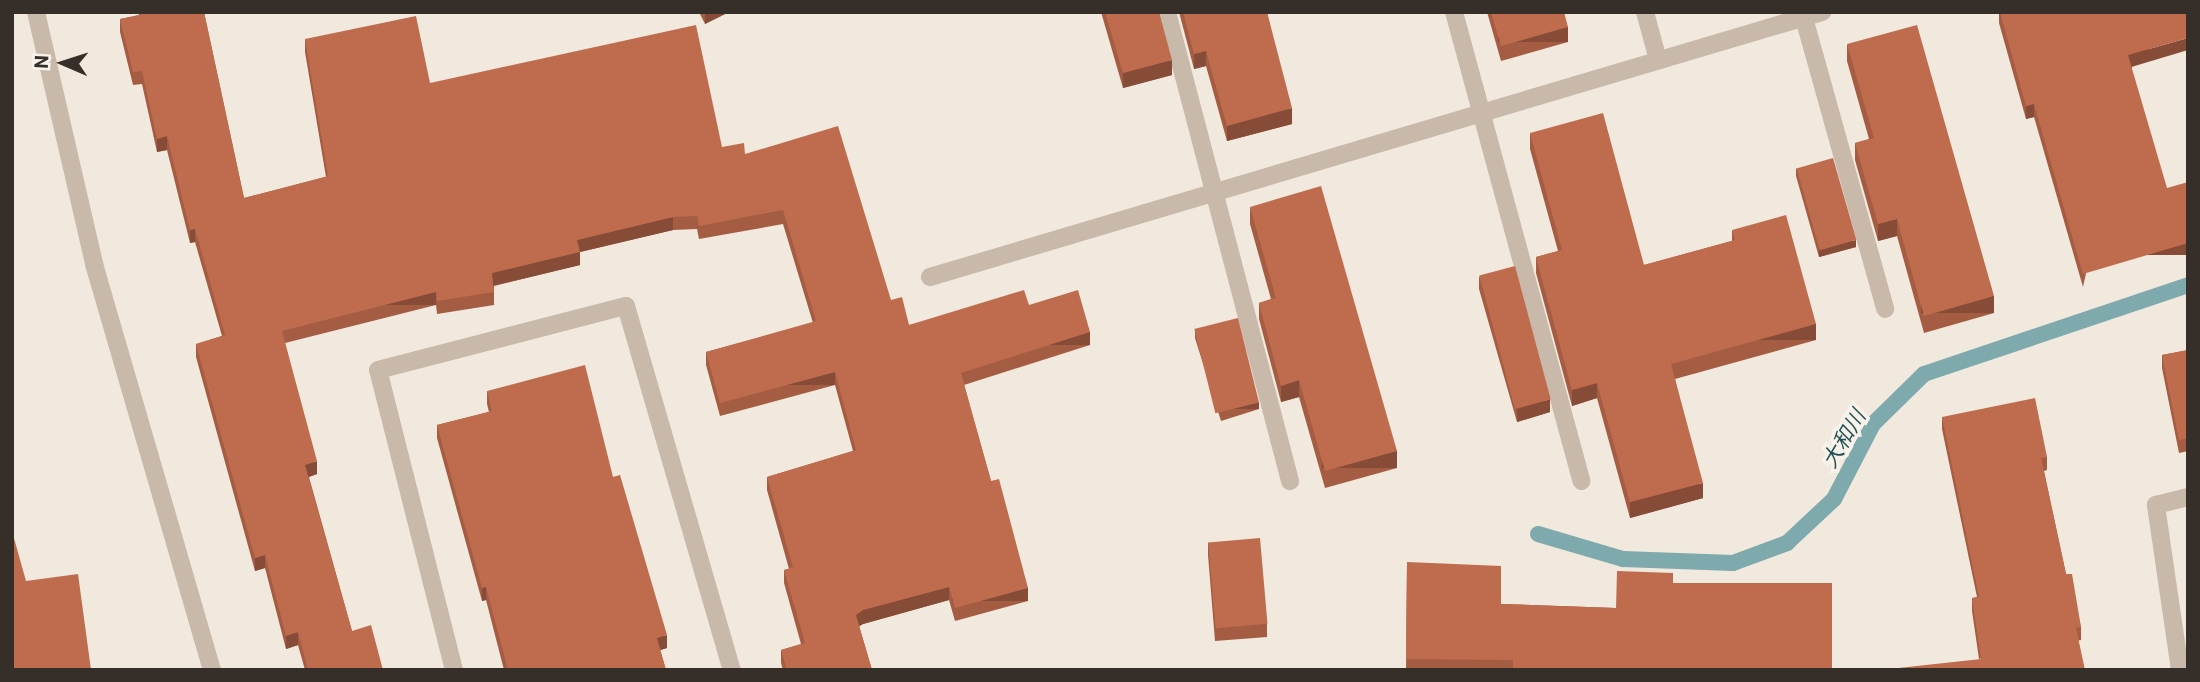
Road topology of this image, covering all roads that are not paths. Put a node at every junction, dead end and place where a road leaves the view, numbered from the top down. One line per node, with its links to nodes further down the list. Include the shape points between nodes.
1 (36, 12): 15 (street, via 94,264)
2 (1167, 12): 9 (street)
3 (1454, 12): 8 (street)
4 (1644, 12): 7 (street)
5 (1822, 12): 6 (street)
6 (1804, 18): 7 (street); 11 (street)
7 (1658, 60): 8 (street)
8 (1480, 113): 9 (street); 13 (street)
9 (1217, 191): 10 (street); 12 (street)
10 (930, 277)
11 (1885, 309)
12 (1290, 481)
13 (1581, 481)
14 (2188, 497): 18 (street, via 2156,505)
15 (212, 670)
16 (454, 670): 17 (street, via 378,370 626,306)
17 (732, 670)
18 (2180, 670)

